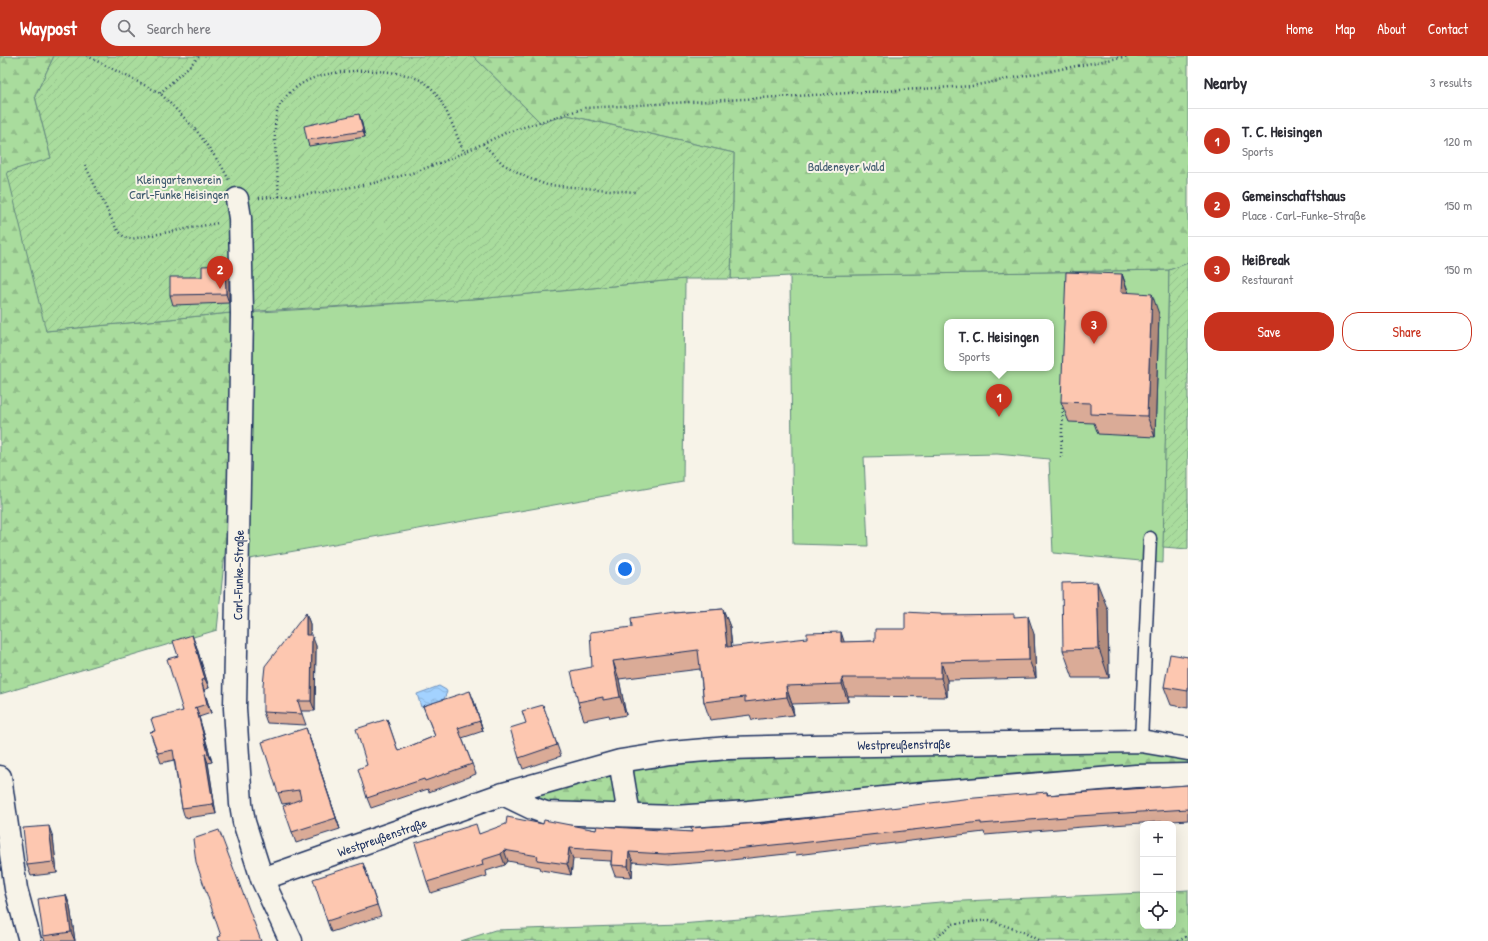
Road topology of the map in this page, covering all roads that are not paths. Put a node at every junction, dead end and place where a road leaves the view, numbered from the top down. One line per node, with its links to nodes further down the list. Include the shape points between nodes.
1 (239, 209): 10 (street, Carl-Funke-Straße, via 242,314 236,708 243,816)
2 (1150, 538): 3 (lane)
3 (1141, 741): 4 (street, Westpreußenstraße); 5 (street, Westpreußenstraße, via 728,748)
4 (1188, 749)
5 (620, 761): 8 (street, Westpreußenstraße); 9 (street)
6 (1188, 775): 9 (street, via 1136,776 932,793 734,813 675,817)
7 (0, 777): 11 (street, via 16,889)
8 (503, 794): 9 (street, via 546,813); 10 (street, Westpreußenstraße)
9 (628, 815)
10 (262, 879): 12 (street, Carl-Funke-Straße)
11 (30, 941)
12 (291, 941)

